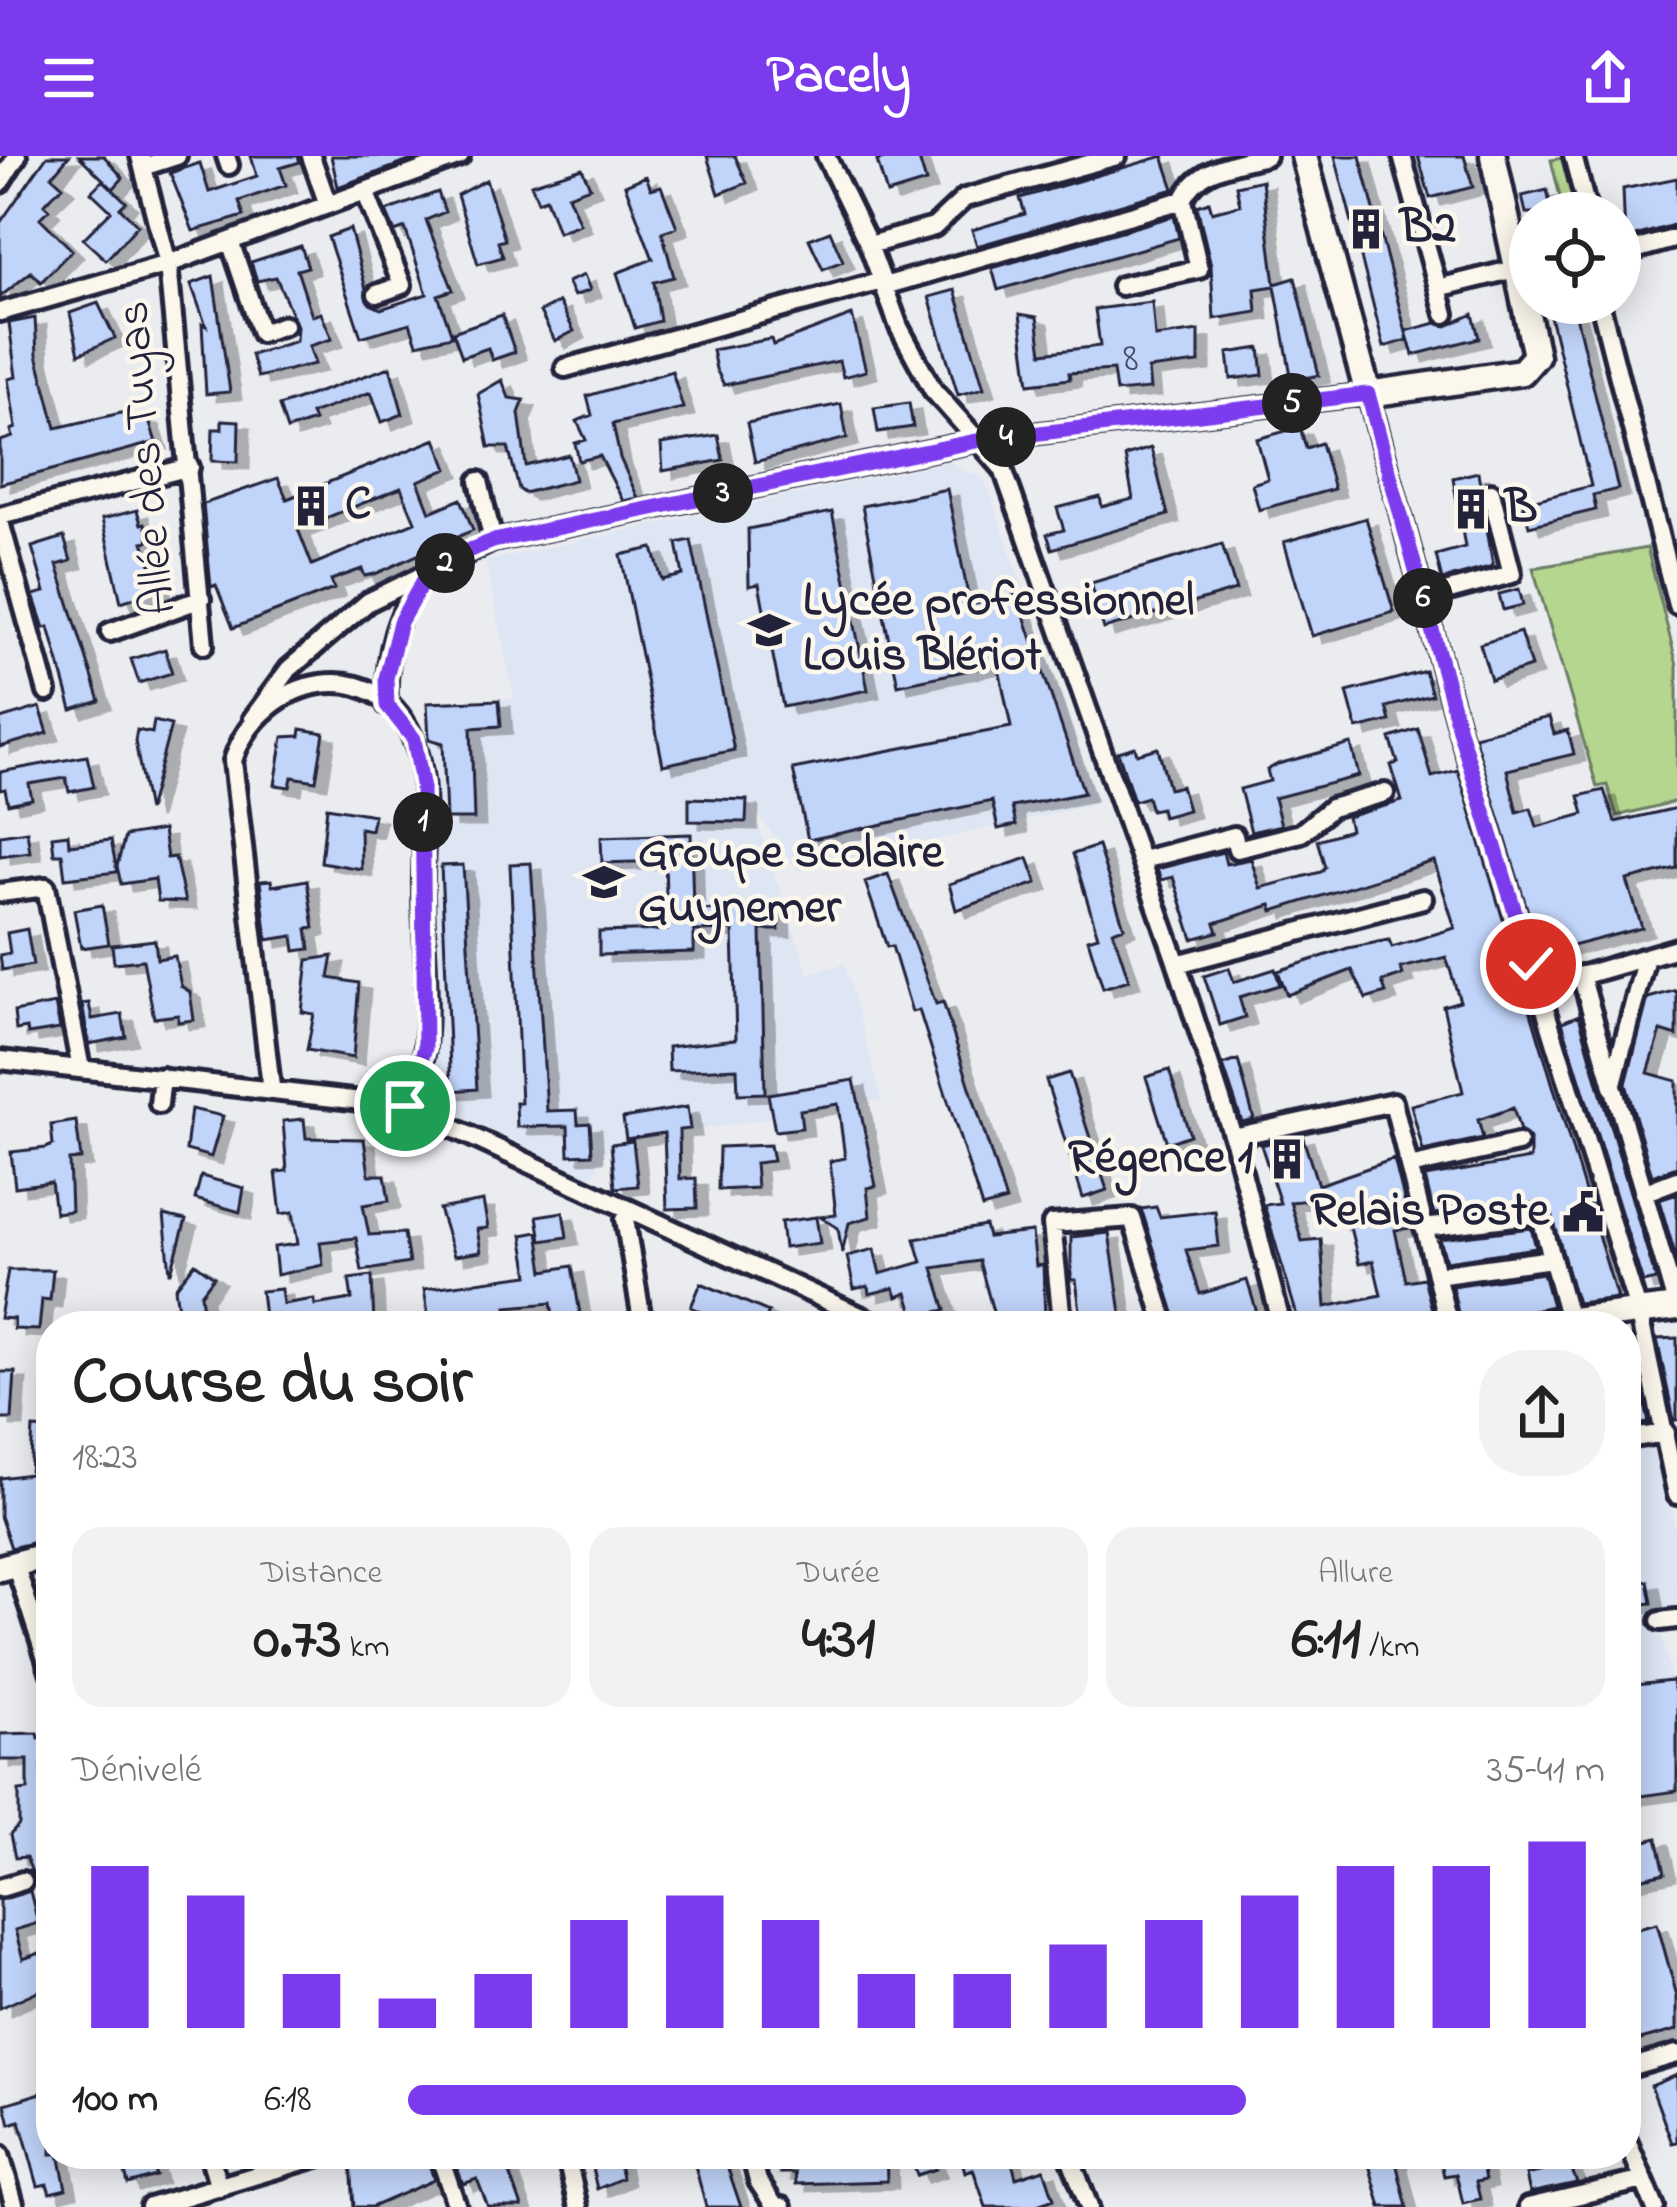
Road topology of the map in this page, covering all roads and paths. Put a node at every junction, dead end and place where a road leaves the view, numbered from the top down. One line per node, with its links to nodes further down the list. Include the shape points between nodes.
1 (17, 156): 13 (street)
2 (177, 156): 12 (street)
3 (311, 156): 17 (street)
4 (460, 156): 14 (street)
5 (1117, 156): 21 (street, via 965,199 934,227)
6 (1266, 156): 16 (street, via 1206,172)
7 (1304, 156): 35 (main road)
8 (1402, 156): 27 (street)
9 (1492, 156): 18 (main road)
10 (830, 157): 21 (street)
11 (1574, 159): 15 (street)
12 (141, 161): 23 (street, Allée des Tuyas)
13 (0, 182)
14 (364, 191): 17 (street); 28 (street, via 402,285)
15 (1583, 192)
16 (1183, 200): 25 (street); 26 (street, via 1199,269)
17 (328, 205): 20 (street)
18 (1509, 227)
19 (1677, 238): 22 (street)
20 (230, 241): 23 (street); 33 (street, via 261,333)
21 (869, 245): 25 (street)
22 (1641, 248)
23 (168, 264): 29 (street); 37 (street, Allée des Tuyas)
24 (1509, 270): 27 (street)
25 (883, 284): 34 (street); 36 (street, via 933,391)
26 (1121, 286)
27 (1438, 288): 30 (street)
28 (377, 295)
29 (0, 312)
30 (1445, 314)
31 (1532, 324): 35 (main road, via 1536,340 1522,372)
32 (1605, 324): 45 (street)
33 (284, 325)
34 (565, 368)
35 (1368, 394): 36 (street); 43 (street)
36 (981, 440): 41 (street); 52 (street, via 1003,469)
37 (190, 467): 40 (street); 44 (street, Allée des Tuyas)
38 (479, 481): 41 (street)
39 (1491, 492): 43 (street, via 1512,574)
40 (0, 519): 48 (street)
41 (493, 541): 42 (street)
42 (452, 557): 49 (street, via 425,578 400,622); 50 (street, via 319,639)
43 (1423, 598): 59 (street)
44 (201, 599): 46 (street); 47 (street, Allée des Tuyas)
45 (1677, 605)
46 (110, 632)
47 (205, 645)
48 (47, 692)
49 (387, 705): 50 (street, via 362,690 315,683 281,695); 66 (street, via 414,739 422,784 425,1048)
50 (253, 718): 63 (street, via 232,761 231,785)
51 (1385, 793): 52 (street, via 1331,808 1301,833 1238,849 1234,836)
52 (1142, 860): 57 (street)
53 (0, 893): 61 (street, via 46,887)
54 (1424, 899): 57 (street)
55 (1677, 948): 56 (street)
56 (1646, 957): 58 (street); 64 (street)
57 (1177, 964): 67 (street)
58 (1581, 975): 59 (street); 64 (street)
59 (1538, 988): 77 (street)
60 (0, 1060): 61 (street)
61 (81, 1069): 62 (street)
62 (162, 1077): 63 (street); 65 (street)
63 (272, 1087): 66 (street)
64 (1612, 1088): 71 (street)
65 (159, 1104)
66 (405, 1106): 79 (street)
67 (1233, 1137): 69 (street, via 1393,1102); 82 (street)
68 (1518, 1143): 69 (street)
69 (1409, 1167): 73 (street)
70 (1673, 1187): 71 (street)
71 (1643, 1193): 76 (street)
72 (625, 1220): 78 (street)
73 (1424, 1228): 74 (street, via 1540,1214); 75 (street)
74 (1552, 1259): 75 (street); 84 (street)
75 (1436, 1275): 83 (street)
76 (1677, 1307): 77 (main road)
77 (1638, 1310): 85 (main road)
78 (640, 1311)
79 (849, 1311)
80 (1061, 1311): 81 (street, via 1052,1224 1132,1218)
81 (1161, 1311)
82 (1278, 1311)
83 (1445, 1311)
84 (1566, 1311)
85 (1631, 1311)
86 (1641, 1323): 87 (street)
87 (1666, 1433): 88 (street); 89 (street)
88 (1641, 1437)
89 (1677, 1495)
90 (8, 1566): 91 (street)
91 (36, 1636)
92 (23, 1881): 93 (street)
93 (0, 1888)
94 (1677, 2054): 95 (street)
95 (1641, 2065)
96 (0, 2155): 106 (street)
97 (214, 2169): 105 (street)
98 (262, 2169): 105 (street)
99 (444, 2169): 108 (street)
100 (569, 2169): 109 (street)
101 (755, 2169): 110 (street)
102 (1075, 2169): 111 (street)
103 (1639, 2169): 104 (street)
104 (1644, 2180): 112 (street); 113 (street)
105 (219, 2187): 107 (street)
106 (15, 2207)
107 (150, 2207)
108 (457, 2207)
109 (578, 2207)
110 (782, 2207)
111 (1089, 2207)
112 (1528, 2207)
113 (1654, 2207)

